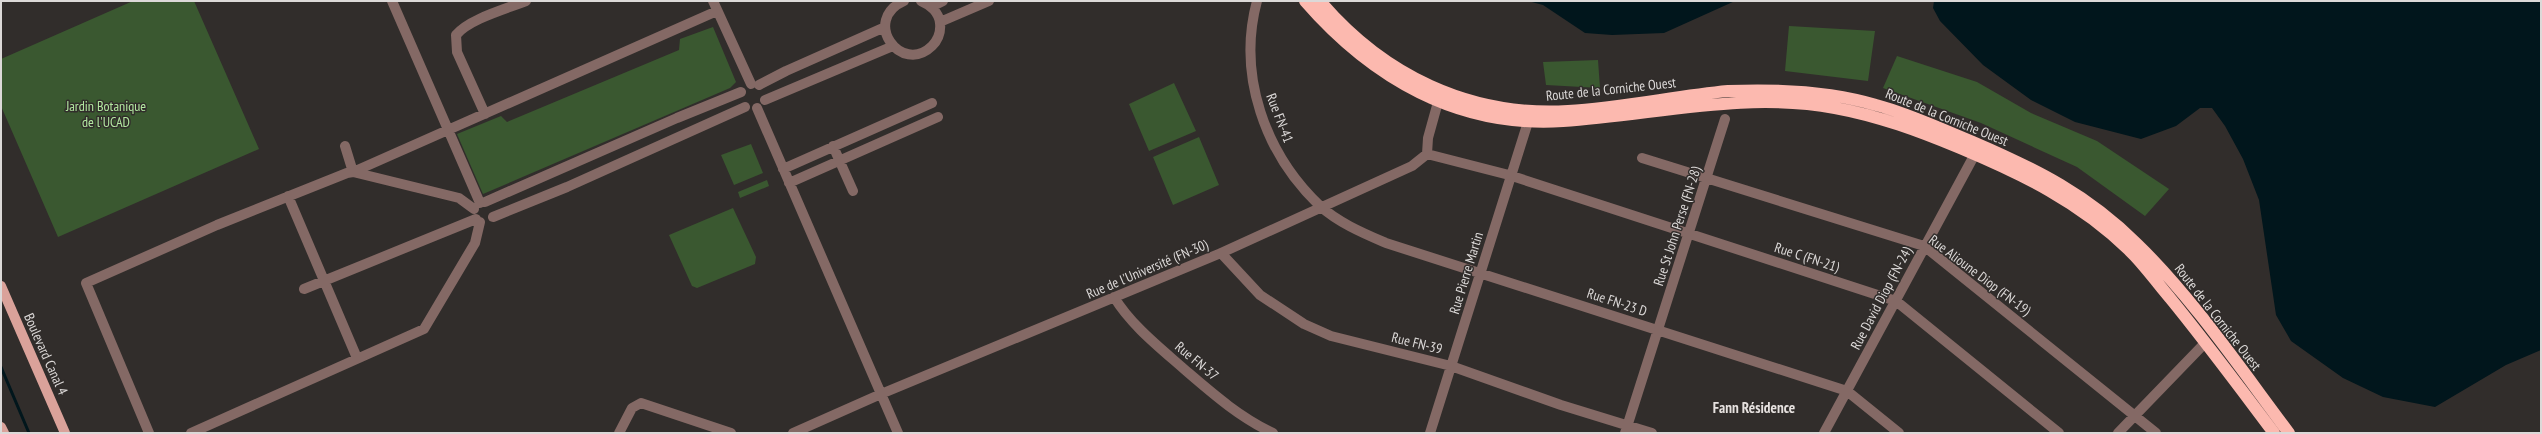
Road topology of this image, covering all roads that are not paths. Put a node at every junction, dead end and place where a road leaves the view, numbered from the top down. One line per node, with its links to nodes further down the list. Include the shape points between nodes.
1 (392, 1): 28 (street)
2 (526, 1): 23 (street, via 474,22 456,34 457,52)
3 (713, 1): 12 (street)
4 (904, 1): 14 (street, via 892,9)
5 (921, 1): 11 (street)
6 (943, 1): 11 (street)
7 (989, 1): 13 (street)
8 (1257, 1): 46 (street, Rue FN-41, via 1251,60 1260,116 1282,161)
9 (1305, 1): 19 (highway, Route de la Corniche Ouest, via 1326,25 1364,59)
10 (1320, 1): 84 (highway, Route de la Corniche Ouest, via 1352,36 1388,63 1428,85 1473,101 1520,110 1561,111 1728,91 1816,93 1875,104 1913,117 2017,161 2070,189 2095,206 2138,244 2200,318)
11 (931, 7): 13 (street)
12 (718, 11): 16 (street); 23 (street)
13 (940, 22): 15 (street, via 938,38 928,50 906,54)
14 (885, 27): 15 (street); 16 (street)
15 (893, 46): 18 (street)
16 (755, 84): 17 (street, via 745,86); 18 (street, via 765,91)
17 (741, 92): 21 (street, via 741,100); 45 (street)
18 (765, 100): 22 (street)
19 (1438, 102): 27 (highway, Route de la Corniche Ouest, via 1488,116); 34 (street)
20 (932, 103): 25 (street)
21 (745, 107): 22 (street); 47 (street, via 567,187)
22 (757, 108): 38 (street)
23 (485, 114): 28 (street)
24 (938, 117): 29 (street)
25 (899, 118): 29 (street); 30 (street)
26 (1726, 119): 41 (street, Rue St John Perse (FN-28))
27 (1528, 122): 35 (highway, Route de la Corniche Ouest, via 1582,120 1727,102 1784,102 1835,108 1900,124); 40 (street, Rue Pierre Martin)
28 (448, 130): 39 (street); 45 (street)
29 (905, 130): 33 (street)
30 (858, 136): 32 (street); 33 (street)
31 (345, 146): 39 (street)
32 (833, 146): 37 (street); 38 (street)
33 (864, 149): 37 (street)
34 (1426, 154): 40 (street); 46 (street, Rue de l'Université (FN-30), via 1412,166)
35 (1975, 154): 50 (street, Rue David Diop (FN-24)); 59 (highway, Route de la Corniche Ouest, via 2047,188 2101,225 2130,251)
36 (1642, 158): 41 (street, Rue Alioune Diop (FN-19))
37 (839, 160): 42 (street); 43 (street)
38 (783, 169): 42 (street)
39 (353, 172): 44 (street); 45 (street)
40 (1509, 175): 49 (street, Rue C (FN-21)); 52 (street, Rue Pierre Martin)
41 (1707, 178): 49 (street, Rue St John Perse (FN-28)); 50 (street, Rue Alioune Diop (FN-19))
42 (789, 183): 63 (street)
43 (853, 191)
44 (288, 196): 53 (street); 69 (street, via 86,283)
45 (480, 205): 47 (street, via 493,208); 48 (street)
46 (1321, 206): 51 (street, Rue de l'Université (FN-30)); 52 (street, Rue FN-23 D, via 1342,222 1386,243)
47 (493, 217): 48 (street, via 486,222)
48 (478, 221): 53 (street); 60 (street, via 476,242 424,329)
49 (1689, 234): 57 (street, Rue C (FN-21)); 58 (street, Rue St John Perse (FN-28))
50 (1924, 246): 57 (street, Rue David Diop (FN-24)); 64 (street, Rue Alioune Diop (FN-19))
51 (1221, 253): 56 (street, Rue de l'Université (FN-30)); 61 (street, Rue FN-39, via 1260,295 1304,324 1331,336)
52 (1481, 273): 58 (street, Rue FN-23 D); 61 (street, Rue Pierre Martin)
53 (324, 280): 55 (street); 60 (street)
54 (1, 286): 68 (main road, Boulevard Canal 4)
55 (304, 289)
56 (1114, 297): 63 (street, Rue de l'Université (FN-30)); 75 (street, Rue FN-37, via 1150,339 1232,409)
57 (1896, 301): 62 (street, Rue David Diop (FN-24)); 80 (street, Rue C (FN-21))
58 (1659, 330): 62 (street, Rue FN-23 D); 66 (street, Rue St John Perse (FN-28))
59 (2205, 342): 64 (street); 83 (highway, Route de la Corniche Ouest)
60 (357, 358): 70 (street)
61 (1450, 366): 66 (street, Rue FN-39); 76 (street, Rue Pierre Martin)
62 (1847, 391): 78 (street, Rue David Diop (FN-24)); 79 (street, Rue FN-23 D)
63 (881, 394): 73 (street, Rue de l'Université (FN-30)); 74 (street)
64 (2135, 415): 81 (street); 82 (street, Rue Alioune Diop (FN-19))
65 (1, 427): 67 (main road)
66 (1627, 429): 77 (street, Rue FN-39)
67 (4, 433)
68 (65, 433)
69 (149, 433)
70 (191, 433)
71 (619, 433): 72 (street, via 632,408 637,404 646,403)
72 (731, 433)
73 (793, 433)
74 (898, 433)
75 (1273, 433)
76 (1430, 433)
77 (1652, 433)
78 (1824, 433)
79 (1899, 433)
80 (2060, 433)
81 (2118, 433)
82 (2156, 433)
83 (2274, 433)
84 (2289, 433)

